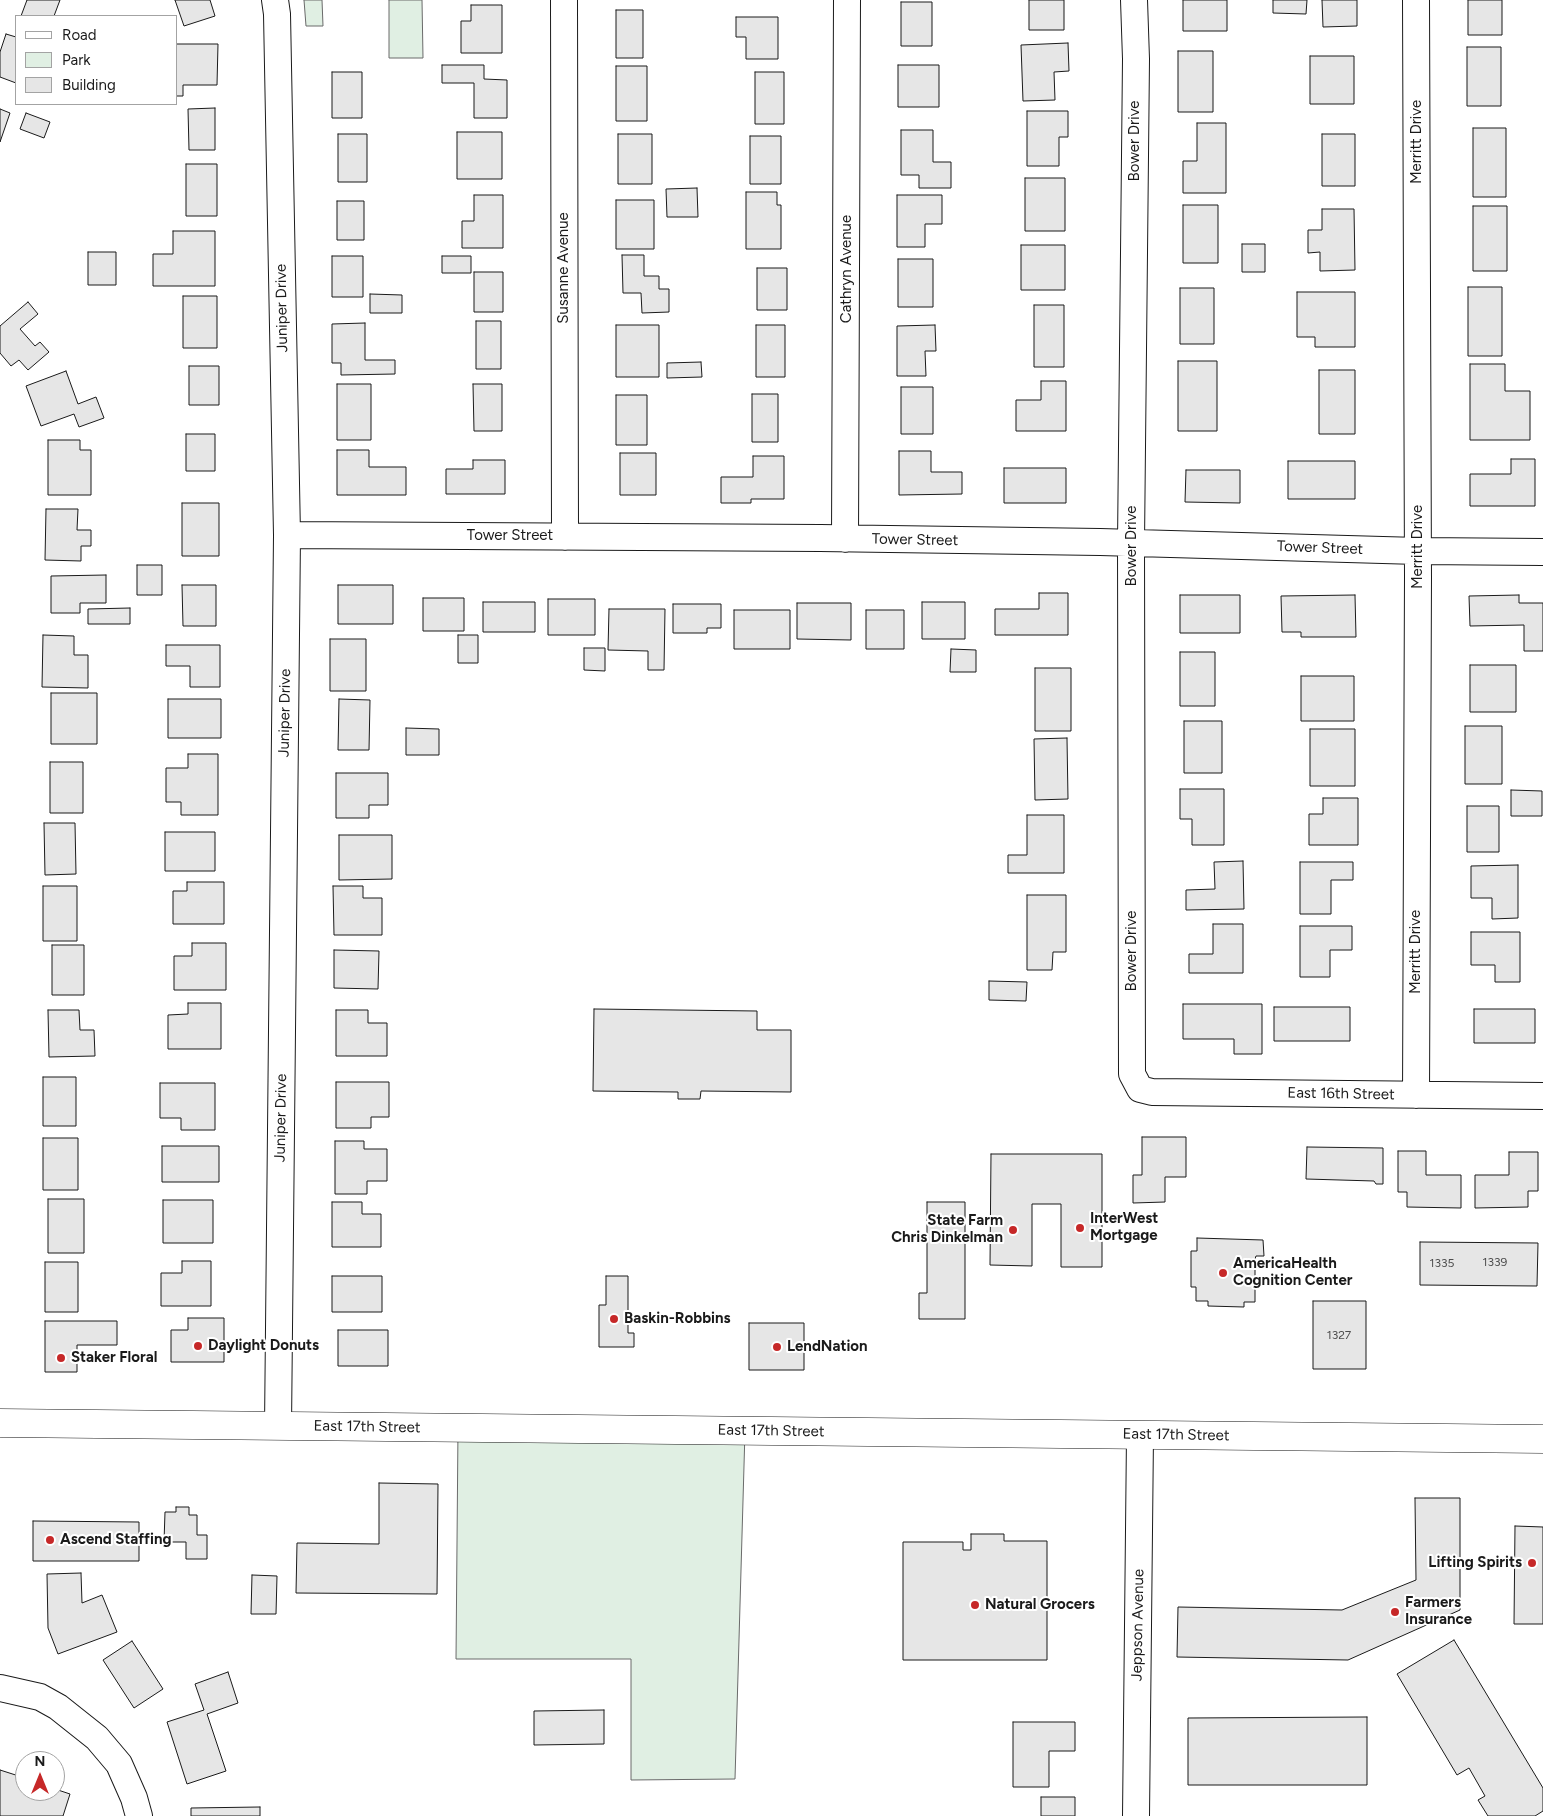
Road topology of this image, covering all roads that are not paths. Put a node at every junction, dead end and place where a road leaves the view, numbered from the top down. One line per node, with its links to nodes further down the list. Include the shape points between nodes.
1 (275, 0): 6 (street, Juniper Drive)
2 (564, 0): 7 (street, Susanne Avenue)
3 (847, 0): 8 (street, Cathryn Avenue)
4 (1134, 0): 9 (street, Bower Drive)
5 (1416, 0): 10 (street, Merritt Drive)
6 (287, 535): 7 (street, Tower Street); 16 (street, Juniper Drive)
7 (565, 536): 8 (street, Tower Street)
8 (845, 539): 9 (street, Tower Street)
9 (1131, 543): 10 (street, Tower Street); 12 (street, Bower Drive, via 1132,1074)
10 (1418, 551): 11 (street, Tower Street); 13 (street, Merritt Drive)
11 (1543, 552)
12 (1140, 1089): 13 (street, East 16th Street, via 1152,1092)
13 (1416, 1095): 14 (street, East 16th Street)
14 (1543, 1096)
15 (0, 1423): 16 (main road, East 17th Street)
16 (278, 1426): 17 (main road, East 17th Street)
17 (1140, 1435): 18 (main road, East 17th Street); 21 (street, Jeppson Avenue)
18 (1543, 1439)
19 (0, 1688): 20 (street, via 40,1697 97,1738 119,1764)
20 (139, 1816)
21 (1136, 1816)

